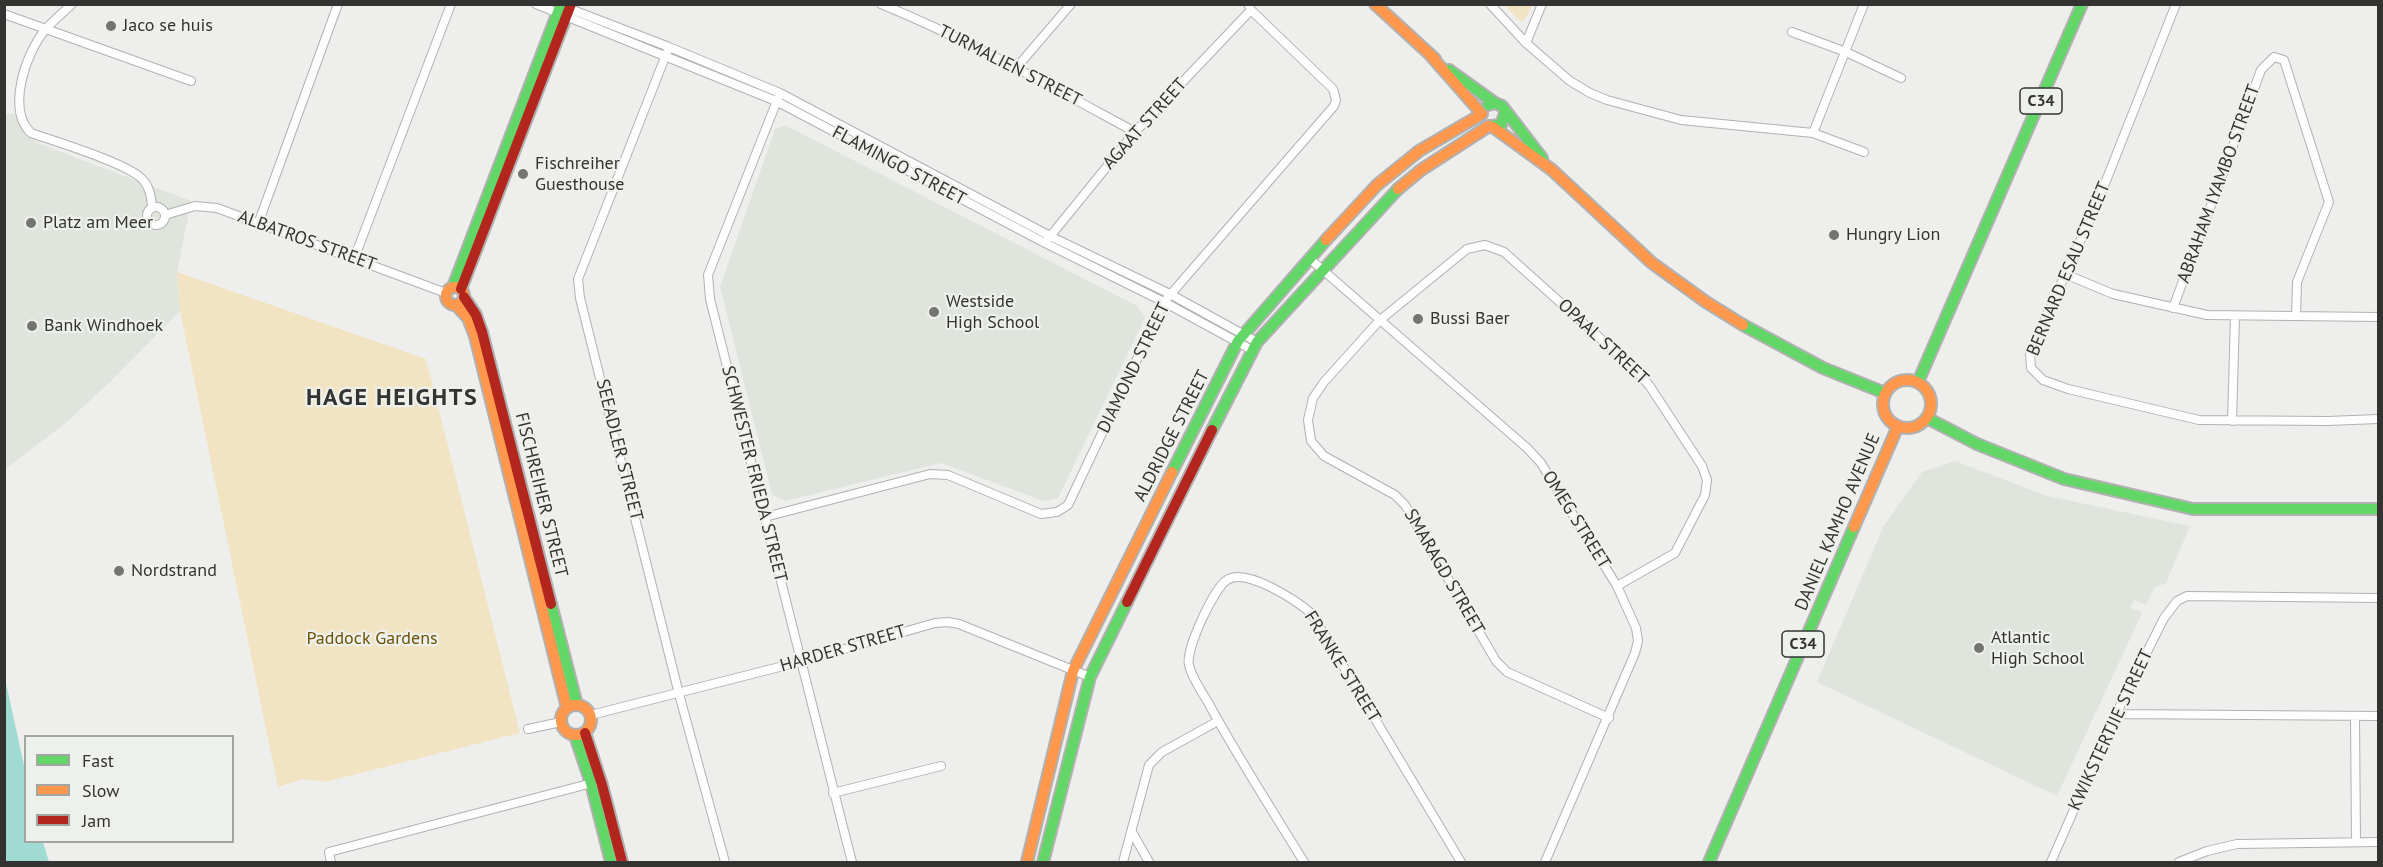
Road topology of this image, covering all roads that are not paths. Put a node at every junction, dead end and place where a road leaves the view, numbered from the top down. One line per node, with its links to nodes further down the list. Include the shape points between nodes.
1 (72, 4): 16 (street)
2 (338, 4): 36 (street)
3 (451, 4): 39 (street)
4 (536, 4): 14 (street, FLAMINGO STREET)
5 (881, 4): 22 (street, TURMALIEN STREET)
6 (1071, 4): 22 (street)
7 (1375, 4): 21 (street)
8 (1490, 4): 18 (street)
9 (1542, 4): 18 (street)
10 (1864, 4): 20 (street)
11 (2082, 4): 52 (street, C34)
12 (2176, 4): 41 (street, BERNARD ESAU STREET)
13 (1250, 7): 30 (street, AGAAT STREET); 43 (street, DIAMOND STREET, via 1333,89 1336,100)
14 (563, 8): 19 (street, FLAMINGO STREET); 42 (street)
15 (4, 14): 16 (street)
16 (46, 28): 24 (street); 34 (street, via 31,52 23,77 20,115 26,128 141,178 152,196)
17 (1792, 32): 20 (street)
18 (1526, 43): 31 (street, via 1570,81 1607,100 1681,120)
19 (667, 51): 25 (street, FLAMINGO STREET); 65 (street, SEEADLER STREET, via 578,279)
20 (1846, 52): 23 (street); 31 (street)
21 (1431, 56): 26 (street); 28 (street)
22 (1017, 68): 30 (street, TURMALIEN STREET)
23 (1901, 78)
24 (191, 81)
25 (778, 97): 37 (street, FLAMINGO STREET); 59 (street, SCHWESTER FRIEDA STREET, via 708,275 710,299)
26 (1495, 103): 27 (street); 28 (street, via 1485,107)
27 (1505, 113): 29 (street, via 1504,122); 33 (street)
28 (1482, 114): 29 (street, via 1483,121); 38 (street, ALDRIDGE STREET, via 1398,166)
29 (1491, 127): 33 (street); 40 (street, ALDRIDGE STREET, via 1399,188)
30 (1136, 132): 37 (street, AGAAT STREET)
31 (1812, 133): 32 (street)
32 (1864, 152)
33 (1552, 170): 53 (street, via 1650,261 1701,299 1826,370)
34 (153, 208): 35 (street, via 158,207); 35 (street, via 147,217 155,225)
35 (165, 215): 36 (street, ALBATROS STREET, via 195,206 217,208)
36 (258, 224): 39 (street, ALBATROS STREET)
37 (1048, 239): 43 (street, FLAMINGO STREET); 44 (street, FLAMINGO STREET)
38 (1309, 258): 40 (street, OMEG STREET); 50 (street, ALDRIDGE STREET)
39 (354, 259): 42 (street, ALBATROS STREET)
40 (1323, 270): 49 (street, OMEG STREET); 51 (street, ALDRIDGE STREET)
41 (2065, 274): 45 (street, via 2113,294); 56 (street, BERNARD ESAU STREET, via 2030,353 2035,375 2147,409 2199,420)
42 (456, 294): 66 (street, FISCHREIHER STREET, via 473,330)
43 (1170, 294): 44 (street, DIAMOND STREET); 50 (street, FLAMINGO STREET)
44 (1164, 302): 50 (street, FLAMINGO STREET); 59 (street, DIAMOND STREET, via 1068,505 1057,512 1041,514 948,475 930,474)
45 (2173, 308): 46 (street); 47 (street, ABRAHAM IYAMBO STREET, via 2261,70 2274,57 2284,60 2329,202 2298,282)
46 (2235, 316): 47 (street); 56 (street)
47 (2296, 316): 48 (street)
48 (2379, 317)
49 (1380, 321): 60 (street, OMEG STREET, via 1541,463); 60 (street, OPAAL STREET, via 1467,249 1485,245 1504,252 1649,385 1702,466 1707,480 1705,495 1675,553); 71 (street, SMARAGD STREET, via 1313,398 1308,420 1311,441 1324,456 1395,495 1405,505 1496,661 1507,672)
50 (1241, 338): 51 (street, FLAMINGO STREET); 63 (street, ALDRIDGE STREET)
51 (1254, 346): 64 (street, ALDRIDGE STREET)
52 (1918, 382): 53 (street, via 1898,381); 54 (street, via 1926,388 1931,401)
53 (1885, 393): 57 (street, DANIEL KAMHO AVENUE, via 1885,413)
54 (1927, 417): 57 (street, DANIEL KAMHO AVENUE, via 1912,428); 58 (street, via 1977,444 2064,479 2193,509)
55 (2379, 419): 56 (street, BERNARD ESAU STREET)
56 (2232, 421)
57 (1898, 426): 94 (street, DANIEL KAMHO AVENUE / C34)
58 (2379, 509)
59 (765, 517): 62 (street, SCHWESTER FRIEDA STREET)
60 (1617, 586): 71 (street, OMEG STREET, via 1638,640)
61 (2379, 598): 67 (street, KWIKSTERTJIE STREET, via 2187,596 2177,601 2164,618)
62 (799, 662): 63 (street, HARDER STREET, via 948,622); 65 (street, HARDER STREET); 78 (street, SCHWESTER FRIEDA STREET)
63 (1073, 671): 64 (street, HARDER STREET); 87 (street, ALDRIDGE STREET)
64 (1090, 677): 88 (street, ALDRIDGE STREET)
65 (678, 694): 68 (street, HARDER STREET); 85 (street, SEEADLER STREET)
66 (572, 707): 68 (street, via 586,708); 72 (street, via 563,713)
67 (2115, 714): 69 (street); 95 (street, KWIKSTERTJIE STREET)
68 (591, 716): 75 (street, via 590,727)
69 (2355, 716): 70 (street); 80 (street)
70 (2379, 716)
71 (1609, 718): 93 (street, OMEG STREET)
72 (561, 722): 74 (street); 75 (street, via 567,733)
73 (1218, 722): 79 (street, via 1162,752 1149,765); 91 (street, FRANKE STREET); 92 (street, FRANKE STREET, via 1189,667 1188,656 1218,588 1228,579 1240,576 1312,614)
74 (528, 729)
75 (580, 734): 77 (street)
76 (941, 766): 78 (street)
77 (596, 782): 82 (street, via 329,852); 83 (street); 84 (street)
78 (833, 793): 86 (street, SCHWESTER FRIEDA STREET)
79 (1132, 832): 89 (street); 90 (street)
80 (2356, 842): 81 (street); 96 (street, via 2237,844)
81 (2379, 842)
82 (331, 862)
83 (611, 862)
84 (622, 862)
85 (725, 862)
86 (852, 862)
87 (1027, 862)
88 (1043, 862)
89 (1123, 862)
90 (1149, 862)
91 (1304, 862)
92 (1461, 862)
93 (1545, 862)
94 (1708, 862)
95 (2051, 862)
96 (2179, 862)

